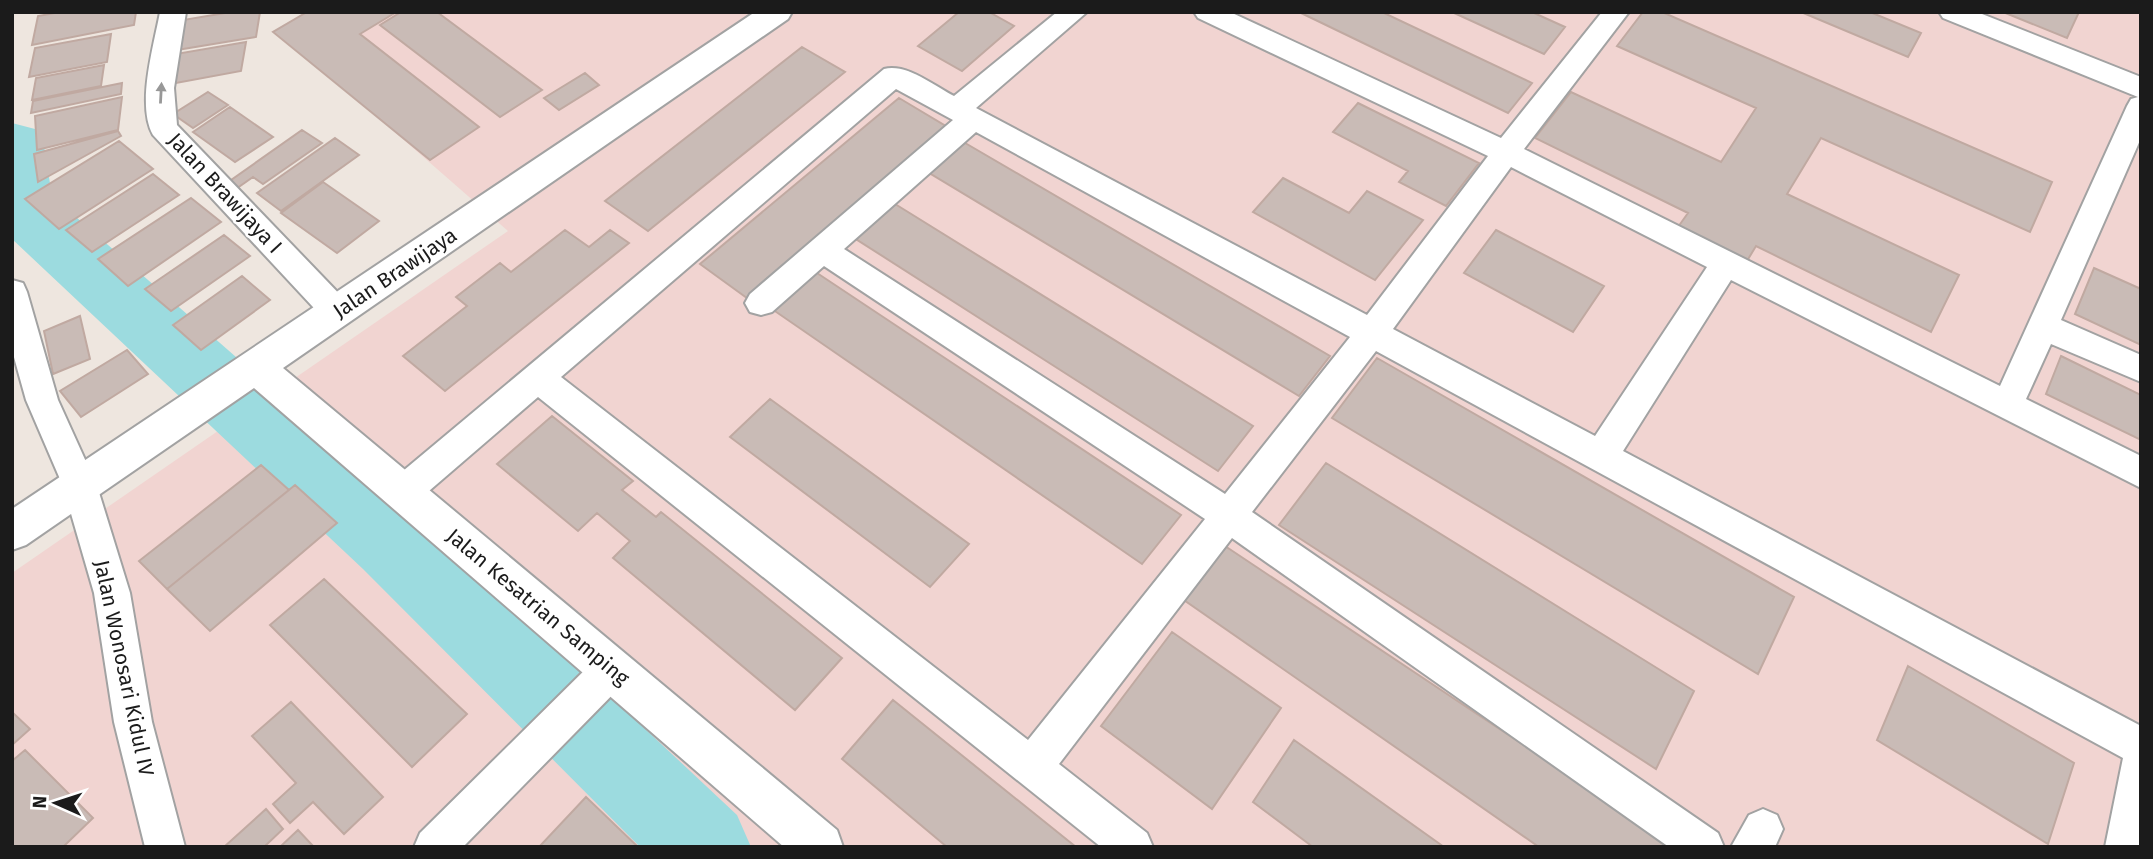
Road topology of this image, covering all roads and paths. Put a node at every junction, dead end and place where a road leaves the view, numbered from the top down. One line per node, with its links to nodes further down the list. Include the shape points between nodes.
1 (173, 12): 15 (street, Jalan Brawijaya I, one-way to 1, via 163,128 160,88)
2 (777, 12): 15 (street, Jalan Brawijaya)
3 (1074, 12): 9 (street)
4 (1207, 12): 10 (street)
5 (1616, 12): 10 (street)
6 (1952, 12): 7 (street)
7 (2141, 88)
8 (2141, 106): 16 (street)
9 (965, 114): 11 (street); 17 (street); 20 (street, via 894,76)
10 (1506, 152): 12 (street); 17 (street)
11 (822, 250): 14 (street); 26 (street)
12 (1726, 263): 21 (street); 22 (street)
13 (12, 292): 24 (street, Jalan Wonosari Kidul IV, via 42,400)
14 (761, 303)
15 (338, 312): 19 (street, Jalan Brawijaya)
16 (2042, 326): 18 (street); 21 (street)
17 (1372, 333): 22 (street); 26 (street)
18 (2141, 369)
19 (244, 376): 24 (street, Jalan Brawijaya); 25 (street, Jalan Kesatrian Samping)
20 (538, 378): 25 (street); 31 (street)
21 (2007, 405): 23 (street)
22 (1601, 456): 29 (street)
23 (2141, 473)
24 (80, 486): 27 (street, Jalan Brawijaya); 32 (street, Jalan Wonosari Kidul IV, via 112,593 133,722)
25 (403, 492): 28 (street, Jalan Kesatrian Samping)
26 (1228, 516): 31 (street); 36 (street)
27 (12, 532)
28 (602, 680): 33 (street); 34 (street, Jalan Kesatrian Samping)
29 (2141, 747)
30 (2141, 762): 37 (street)
31 (1031, 767): 35 (street)
32 (165, 847)
33 (434, 847)
34 (820, 847)
35 (1133, 847)
36 (1704, 847)
37 (2125, 847)

